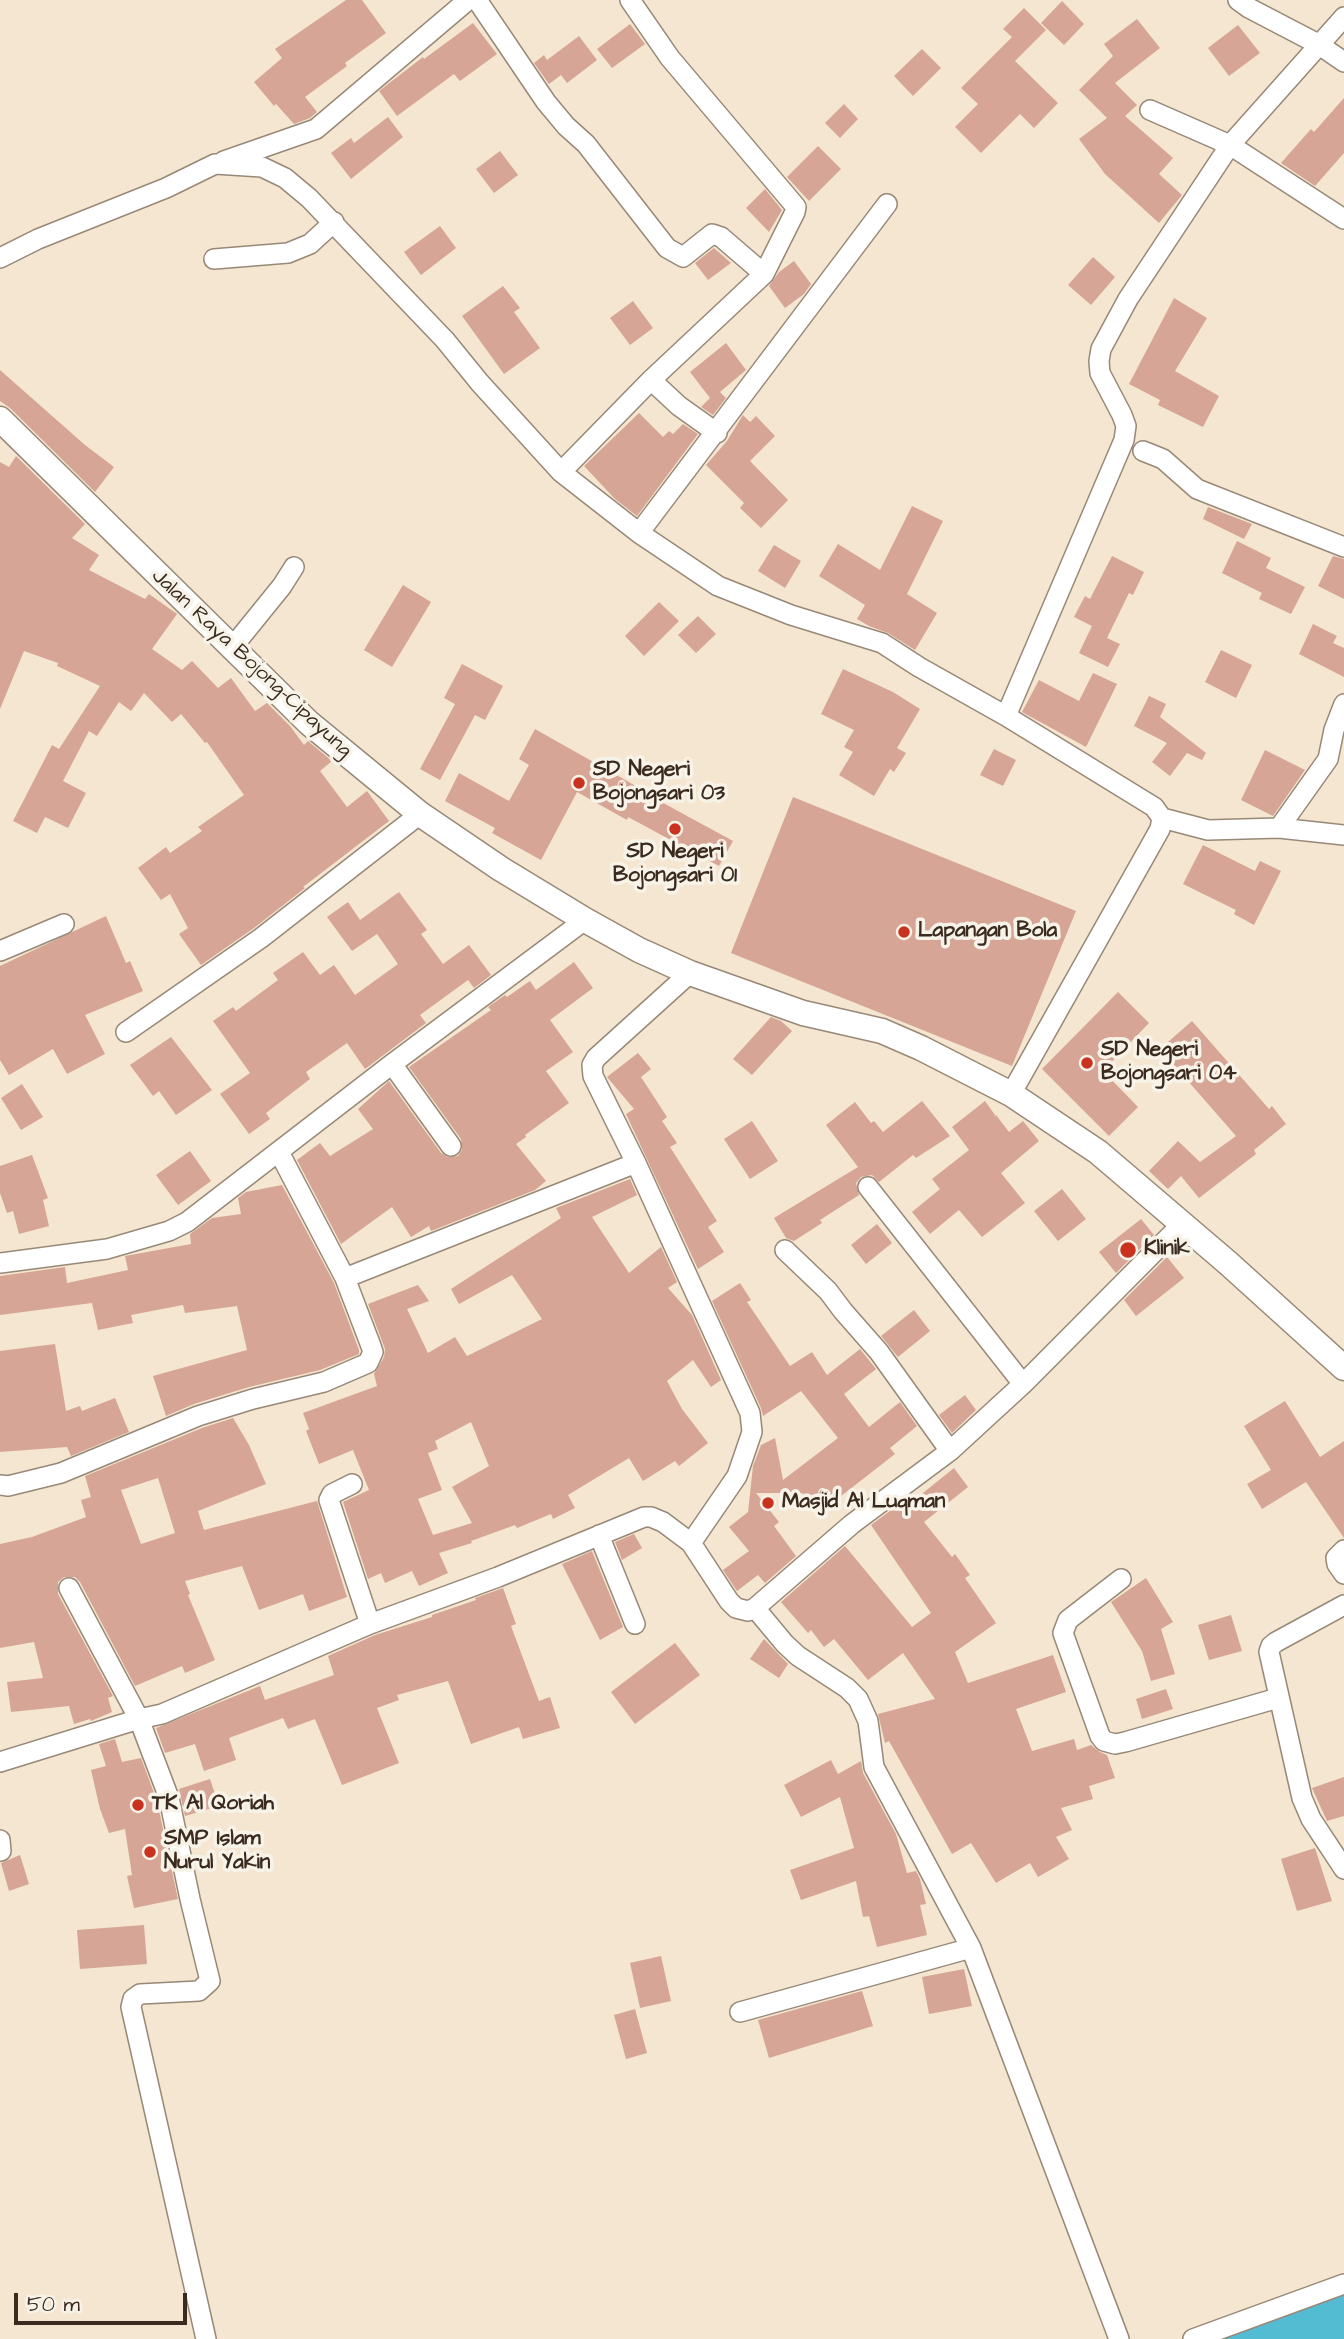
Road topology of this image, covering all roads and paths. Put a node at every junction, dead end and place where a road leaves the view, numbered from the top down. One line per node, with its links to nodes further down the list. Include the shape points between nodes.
1 (468, 0): 10 (street, via 316,128)
2 (477, 0): 16 (street, via 546,102 586,144 667,248 683,257 712,234)
3 (630, 0): 16 (street, via 670,58 796,207)
4 (1238, 0): 6 (street)
5 (1344, 17): 6 (street)
6 (1318, 44): 7 (street); 9 (street)
7 (1344, 62)
8 (1150, 110): 9 (street)
9 (1230, 145): 12 (street); 27 (street, via 1128,299 1101,349 1100,373 1126,426 1124,440)
10 (215, 164): 13 (street, via 262,167 285,178); 14 (street)
11 (887, 204): 19 (street)
12 (1344, 219)
13 (334, 222): 15 (street, via 310,244 288,253); 21 (street)
14 (0, 258)
15 (214, 259)
16 (764, 274): 17 (street)
17 (651, 380): 19 (street); 21 (street)
18 (0, 419): 25 (street, Jalan Raya Bojong-Cipayung)
19 (717, 433): 22 (street)
20 (1143, 451): 23 (street, via 1163,459 1197,489)
21 (561, 472): 22 (street)
22 (639, 533): 27 (street, via 718,586 882,643)
23 (1344, 547)
24 (294, 567): 25 (street)
25 (231, 649): 28 (street, Jalan Raya Bojong-Cipayung, via 309,723)
26 (1344, 704): 30 (street, via 1328,759)
27 (1006, 716): 29 (street, via 1154,807)
28 (420, 814): 32 (street, Jalan Raya Bojong-Cipayung); 36 (street, via 261,938)
29 (1162, 818): 30 (street, via 1208,830); 38 (street, via 1160,829)
30 (1279, 828): 31 (street)
31 (1344, 835)
32 (585, 920): 35 (street, Jalan Raya Bojong-Cipayung); 37 (street)
33 (64, 924): 34 (street)
34 (0, 951)
35 (690, 972): 38 (street, Jalan Raya Bojong-Cipayung, via 803,1013 882,1031); 41 (street, via 592,1065 593,1076)
36 (127, 1032)
37 (392, 1064): 39 (street); 40 (street)
38 (1010, 1094): 43 (street, Jalan Raya Bojong-Cipayung, via 1098,1152)
39 (452, 1146)
40 (279, 1152): 45 (street, via 169,1231 107,1249); 46 (street)
41 (636, 1163): 46 (street); 53 (street, via 750,1413 752,1432 737,1476)
42 (868, 1187): 48 (street)
43 (1182, 1224): 47 (street, Jalan Raya Bojong-Cipayung); 48 (street)
44 (785, 1250): 49 (street, via 828,1291 879,1352)
45 (0, 1263)
46 (345, 1278): 51 (street, via 373,1352 368,1363 324,1382 198,1416 61,1473)
47 (1344, 1368)
48 (1023, 1384): 49 (street)
49 (950, 1451): 59 (street, via 852,1524)
50 (352, 1484): 60 (street, via 329,1500)
51 (0, 1485)
52 (599, 1535): 53 (street, via 651,1517); 60 (street); 61 (street)
53 (691, 1543): 59 (street, via 736,1608)
54 (1344, 1550): 55 (street, via 1336,1558)
55 (1344, 1574)
56 (1121, 1579): 62 (street, via 1068,1620 1063,1633 1104,1741 1125,1742)
57 (69, 1588): 63 (street)
58 (1344, 1605): 62 (street, via 1271,1646 1269,1658)
59 (755, 1608): 66 (street, via 798,1656 858,1699 868,1720 874,1767)
60 (370, 1624): 63 (street, via 162,1714)
61 (635, 1624)
62 (1278, 1698): 65 (street, via 1302,1798)
63 (139, 1719): 64 (street); 69 (street, via 169,1798 210,1981 199,1991 140,1994 131,2007)
64 (0, 1762)
65 (1344, 1869)
66 (971, 1948): 67 (street); 70 (street)
67 (740, 2012)
68 (1344, 2284): 71 (street)
69 (205, 2339)
70 (1119, 2339)
71 (1193, 2339)

